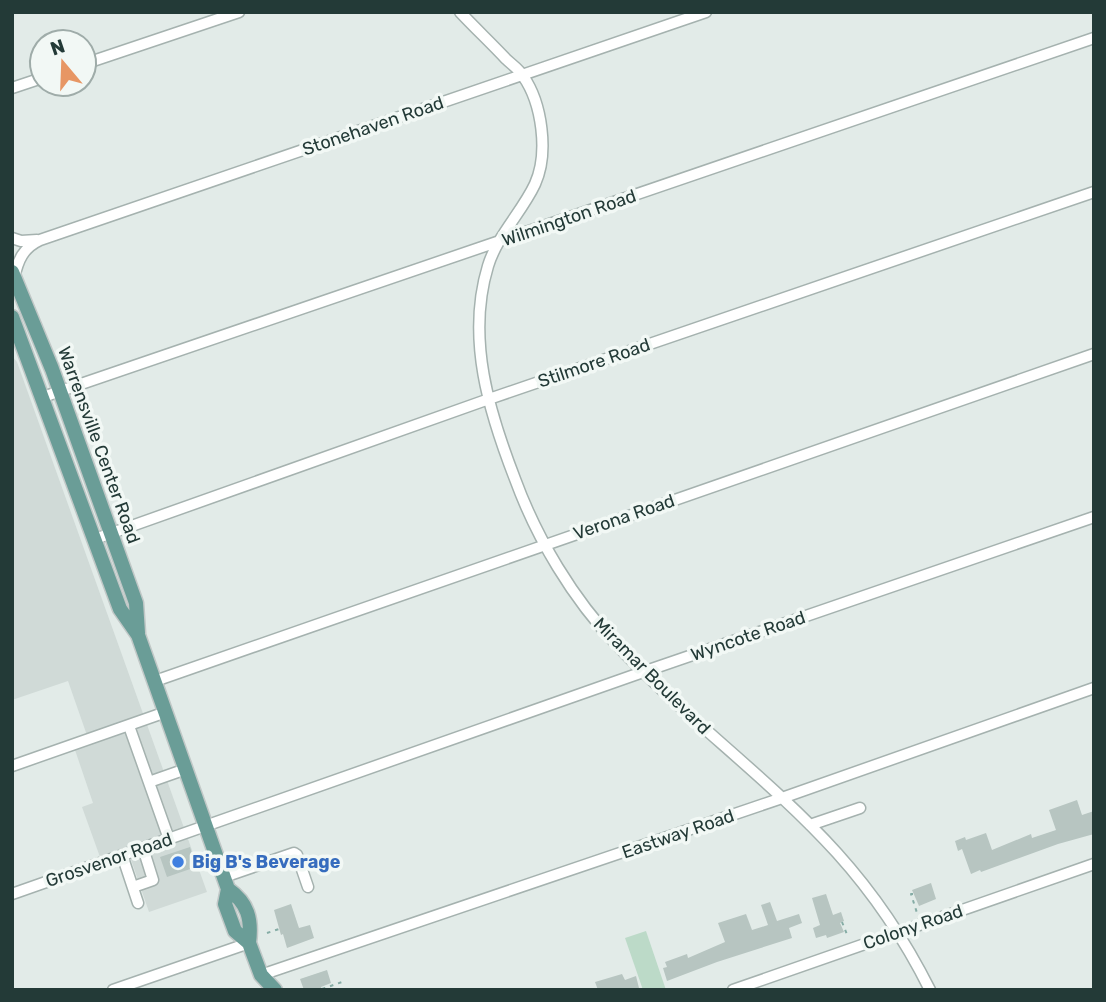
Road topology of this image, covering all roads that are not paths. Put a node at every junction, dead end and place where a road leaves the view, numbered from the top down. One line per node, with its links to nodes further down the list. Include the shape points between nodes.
1 (239, 12): 5 (street)
2 (460, 12): 6 (street, Miramar Boulevard)
3 (706, 12): 6 (street, Stonehaven Road)
4 (1094, 37): 10 (street, Wilmington Road)
5 (98, 59)
6 (523, 75): 9 (street, Stonehaven Road); 10 (street, Miramar Boulevard, via 540,121 541,167)
7 (1094, 192): 16 (street, Stilmore Road)
8 (12, 238): 9 (street, Stonehaven Road)
9 (40, 240): 11 (street, via 26,249)
10 (499, 242): 14 (street, Wilmington Road); 16 (street, Miramar Boulevard, via 488,264 478,327)
11 (13, 275): 14 (main road, Warrensville Center Road)
12 (12, 317): 15 (main road, Warrensville Center Road)
13 (1094, 354): 20 (street, Verona Road)
14 (60, 391): 15 (street, Wilmington Road); 18 (main road, Warrensville Center Road)
15 (43, 397): 19 (main road, Warrensville Center Road)
16 (489, 399): 18 (street, Stilmore Road); 20 (street, Miramar Boulevard, via 515,481)
17 (1094, 517): 22 (street, Wyncote Road)
18 (111, 533): 19 (street, Stilmore Road); 21 (main road, Warrensville Center Road, via 136,603)
19 (95, 538): 21 (main road, Warrensville Center Road, via 120,609)
20 (545, 544): 22 (street, Miramar Boulevard, via 589,612); 23 (street, Verona Road)
21 (140, 639): 23 (main road, Warrensville Center Road)
22 (643, 672): 30 (street, Miramar Boulevard); 33 (street, Wyncote Road)
23 (155, 681): 25 (main road, Warrensville Center Road)
24 (1094, 688): 30 (street, Eastway Road)
25 (166, 712): 26 (street); 28 (main road, Warrensville Center Road)
26 (129, 726): 27 (street); 29 (street)
27 (12, 766)
28 (186, 769): 29 (street); 33 (main road, Warrensville Center Road)
29 (149, 782): 34 (street)
30 (782, 798): 32 (street, Miramar Boulevard); 45 (street, Eastway Road)
31 (860, 808): 32 (street)
32 (810, 825): 43 (street, Miramar Boulevard, via 856,875)
33 (206, 826): 34 (street, Grosvenor Road); 38 (main road, Warrensville Center Road)
34 (169, 839): 35 (street, Grosvenor Road)
35 (143, 848): 36 (street, Grosvenor Road); 39 (street, via 153,880)
36 (122, 856): 39 (street); 41 (street, Grosvenor Road)
37 (1094, 864): 43 (street, Colony Road)
38 (226, 883): 40 (street, via 294,853); 44 (main road, Warrensville Center Road, via 225,904 235,931)
39 (133, 887): 42 (street)
40 (308, 887)
41 (12, 894)
42 (138, 903)
43 (897, 933): 49 (street, Colony Road); 50 (street, Miramar Boulevard)
44 (249, 943): 45 (main road, Warrensville Center Road); 46 (street)
45 (261, 975): 47 (main road); 48 (main road, Warrensville Center Road)
46 (113, 990)
47 (257, 990)
48 (275, 990)
49 (733, 990)
50 (930, 990)

